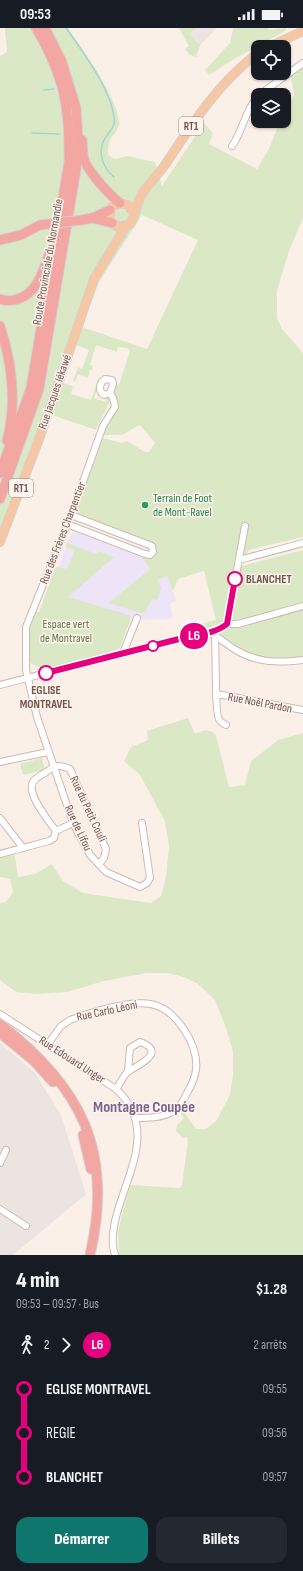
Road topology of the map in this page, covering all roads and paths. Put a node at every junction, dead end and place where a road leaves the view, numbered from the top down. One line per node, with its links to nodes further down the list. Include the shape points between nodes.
1 (36, 28): 20 (highway, Route Provinciale du Normandie, via 57,68 70,125 69,162)
2 (45, 28): 8 (highway, Route Provinciale du Normandie, via 62,62)
3 (303, 31): 4 (main road)
4 (284, 40)
5 (251, 59): 11 (main road, RT1, via 223,84)
6 (303, 63): 7 (street)
7 (270, 88)
8 (76, 108): 12 (highway, via 85,162 112,198); 28 (highway, Route Provinciale du Normandie, via 76,170 39,390)
9 (251, 108): 10 (street)
10 (232, 146)
11 (143, 192): 12 (main road, RT1); 14 (main road, RT1, via 136,203)
12 (123, 203): 13 (main road); 14 (main road, via 131,207)
13 (110, 210): 15 (highway); 16 (main road, via 109,217)
14 (134, 213): 18 (main road, via 132,221)
15 (92, 218): 16 (highway); 17 (highway, bridge)
16 (113, 224): 18 (main road); 22 (main road)
17 (40, 225): 19 (highway); 21 (highway, via 20,235)
18 (126, 226): 22 (main road, Rue Jacques Iékawé / RT1)
19 (0, 235)
20 (57, 236): 23 (highway, via 34,290 13,300); 27 (highway, Route Provinciale du Normandie, via 31,388)
21 (0, 240)
22 (115, 245): 32 (main road, Rue Jacques Iékawé / RT1, via 94,279 42,431)
23 (0, 299)
24 (0, 326): 26 (highway, via 11,367 12,394 11,423)
25 (110, 392): 29 (street, Rue des Frères Charpentier, via 114,407 103,426)
26 (0, 469)
27 (0, 473)
28 (0, 499)
29 (71, 515): 30 (street, Rue des Frères Charpentier); 30 (street, via 152,546 154,552 150,555 145,554)
30 (67, 524): 42 (street, Rue des Frères Charpentier, via 26,627)
31 (245, 526): 34 (street)
32 (0, 542)
33 (303, 543): 34 (street)
34 (239, 560): 37 (street)
35 (303, 606): 37 (street, via 238,624)
36 (136, 618): 40 (street)
37 (227, 624): 38 (street)
38 (210, 633): 39 (street); 40 (street)
39 (216, 637): 41 (street, via 239,652 259,660); 44 (street)
40 (123, 653): 42 (street)
41 (303, 660)
42 (26, 678): 43 (street); 47 (street, Rue de Lifou)
43 (0, 685)
44 (217, 694): 45 (street, Rue Noël Pardon); 46 (street, via 218,719)
45 (303, 710)
46 (226, 725)
47 (48, 752): 48 (street); 49 (street, Rue de Lifou)
48 (0, 762)
49 (54, 766): 51 (street, Rue de Lifou); 53 (street, via 33,782 31,793); 56 (street, Rue du Petit Couli, via 70,769 94,820 106,848 104,858)
50 (0, 818): 54 (street)
51 (73, 823): 53 (street); 56 (street, Rue de Lifou, via 90,854)
52 (142, 823): 56 (street, Rue de Lifou, via 150,878 147,883 140,887 134,885 106,872)
53 (56, 831): 54 (street, via 54,838)
54 (23, 848): 55 (street)
55 (0, 854)
56 (99, 864)
57 (0, 1014): 60 (street, Rue Edouard Unger)
58 (0, 1024): 69 (highway, via 32,1050 58,1078 80,1114 93,1148 98,1201)
59 (0, 1033): 68 (highway, via 48,1076 64,1097 83,1136 90,1160 93,1200)
60 (48, 1044): 62 (street, Rue Edouard Unger); 63 (street, Rue Carlo Léoni, via 61,1026 70,1020 134,1003 152,1004 172,1016 192,1045 196,1059 192,1083 183,1101 173,1111 160,1116)
61 (128, 1071): 61 (street, via 148,1060 150,1050 146,1044 140,1042 130,1048); 62 (street)
62 (116, 1089): 63 (street, Rue Edouard Unger, via 129,1102)
63 (136, 1118): 70 (street, Rue Edouard Unger, via 137,1147 113,1232)
64 (6, 1150): 65 (street)
65 (0, 1164)
66 (0, 1209): 67 (street)
67 (26, 1226)
68 (84, 1255)
69 (90, 1255)
70 (115, 1255)

